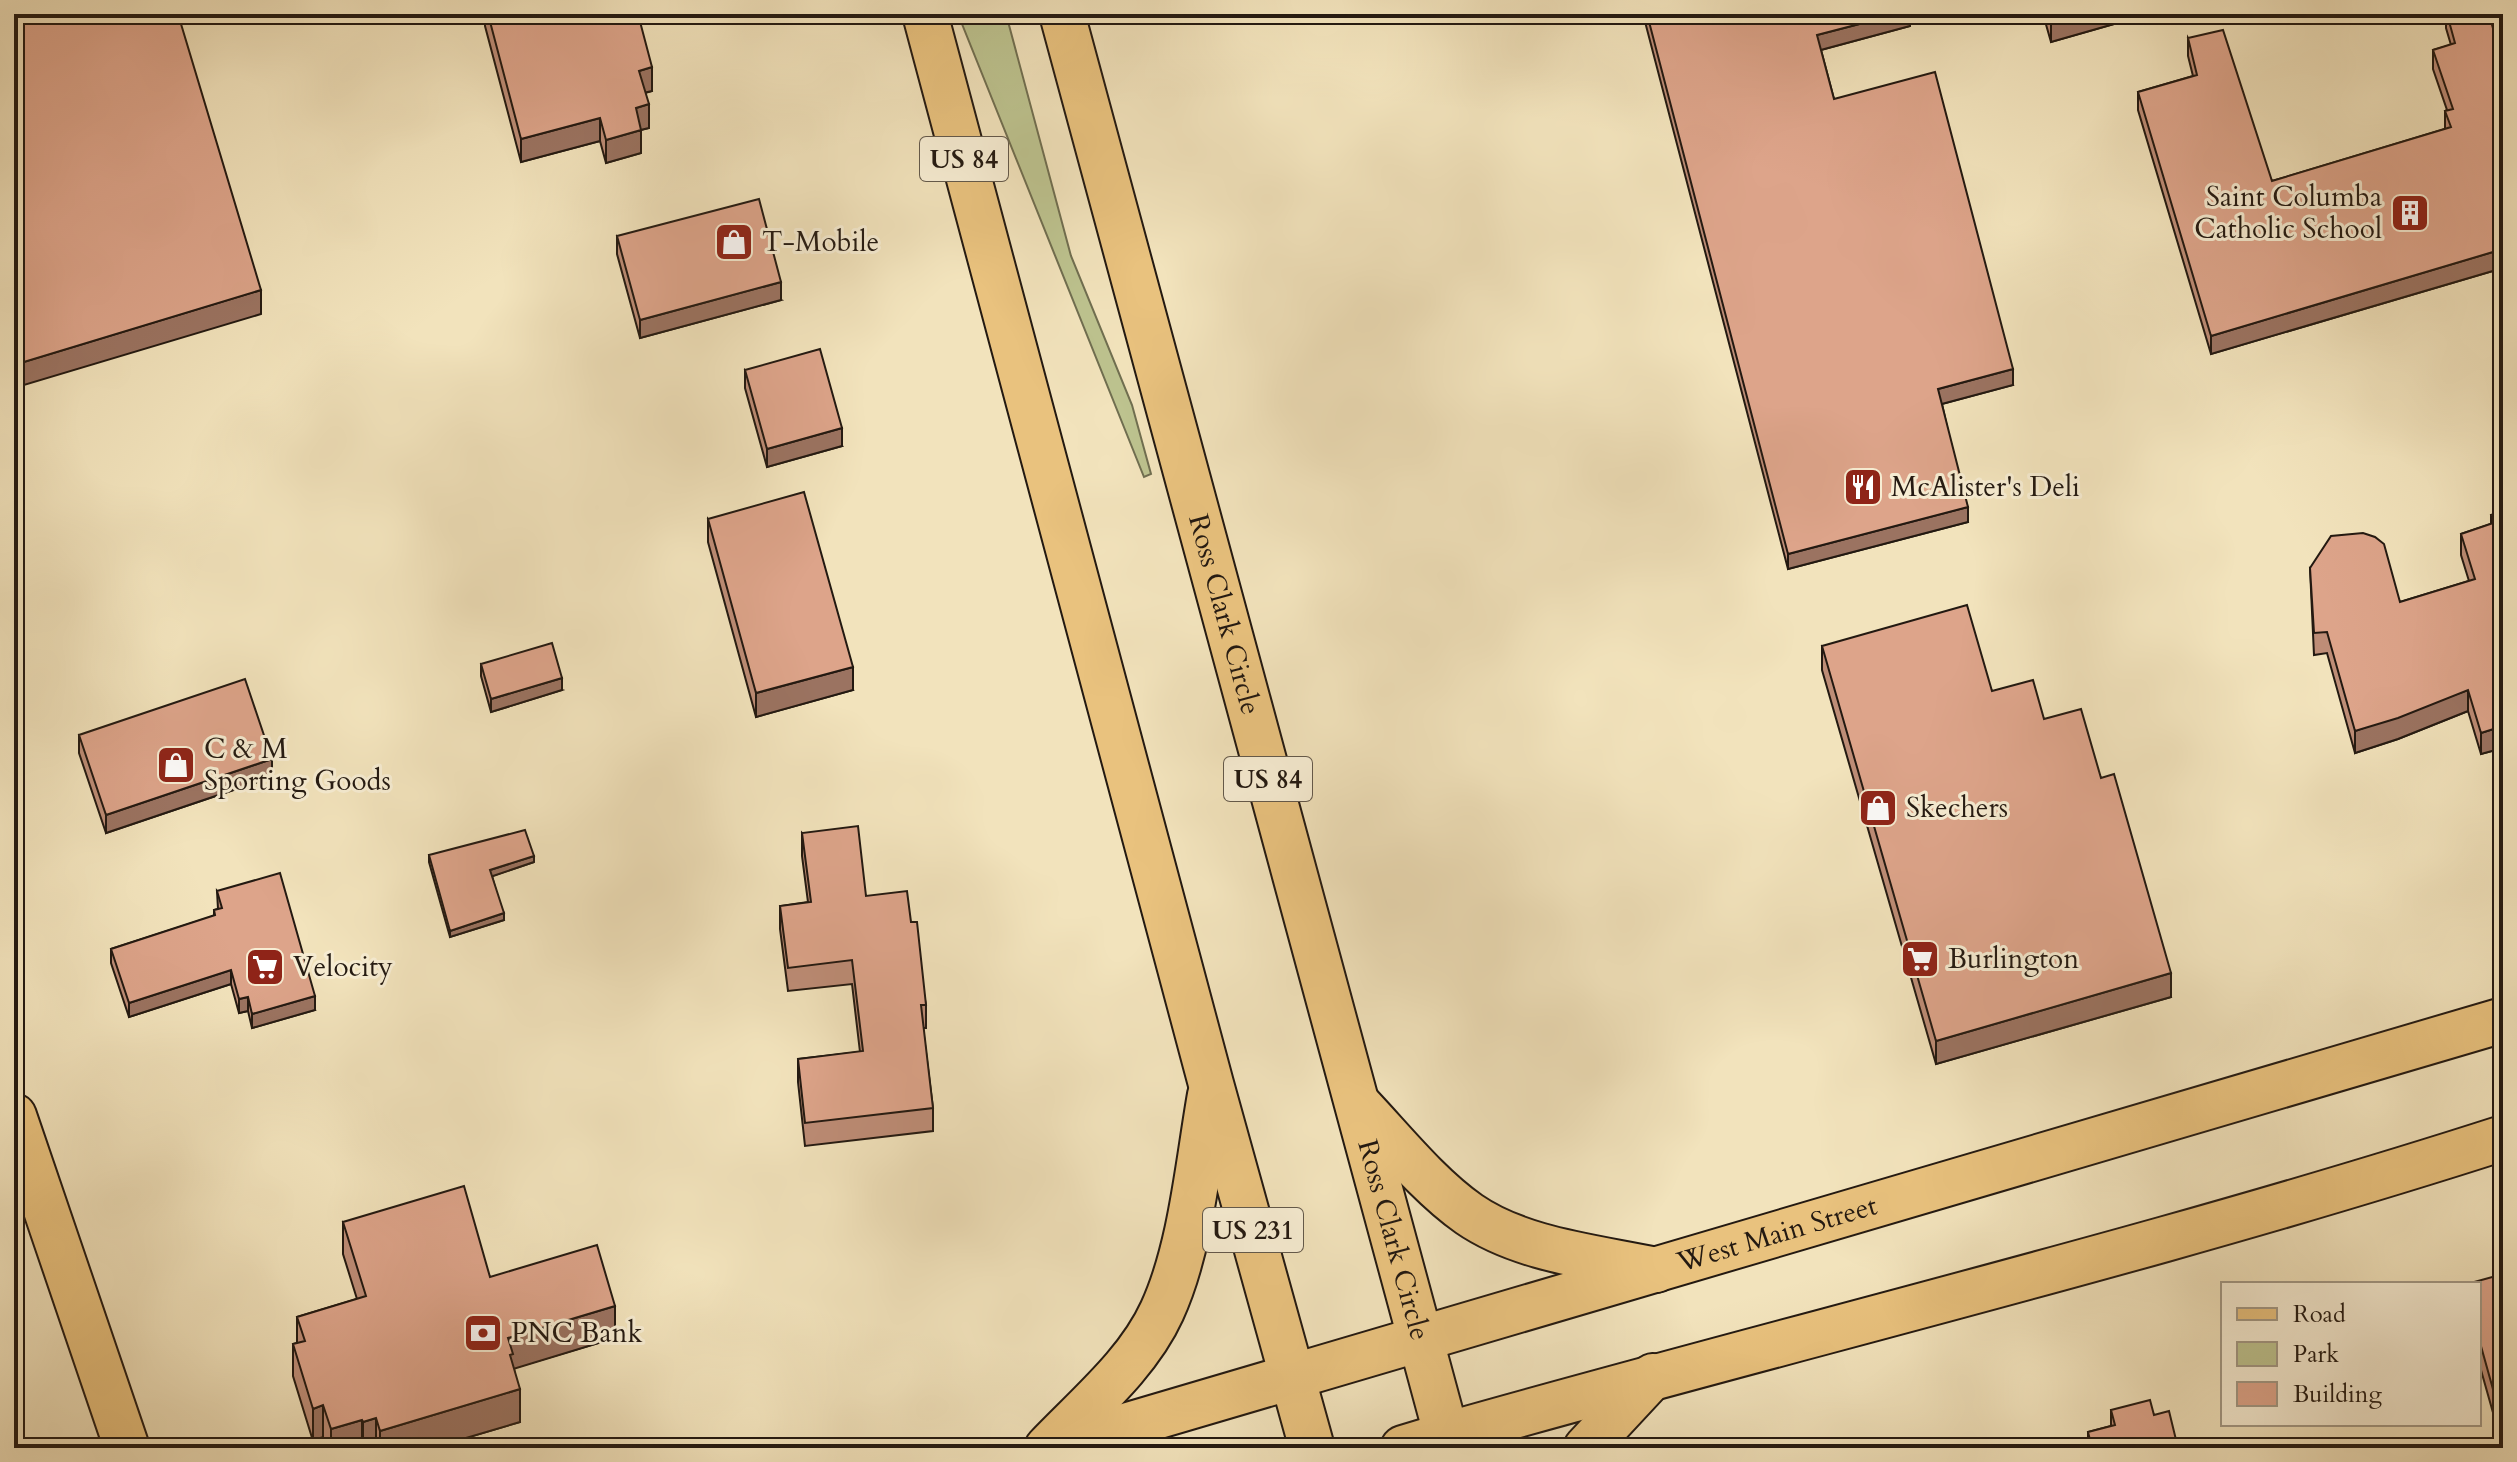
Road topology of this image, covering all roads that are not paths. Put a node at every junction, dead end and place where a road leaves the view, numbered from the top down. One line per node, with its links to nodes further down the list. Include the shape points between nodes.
1 (925, 14): 4 (main road, US 84)
2 (1062, 14): 5 (main road, Ross Clark Circle / US 84)
3 (2503, 1020): 8 (main road, West Main Street)
4 (1211, 1084): 10 (main road, US 231); 14 (main road, US 84, via 1180,1264 1161,1313 1130,1360)
5 (1355, 1102): 8 (main road, via 1470,1214 1529,1243); 9 (main road, Ross Clark Circle / US 84)
6 (14, 1116): 13 (main road)
7 (2503, 1138): 11 (main road, via 2286,1204)
8 (1656, 1270): 9 (main road, West Main Street)
9 (1421, 1339): 10 (main road, West Main Street); 12 (main road, Ross Clark Circle / US 84)
10 (1293, 1376): 14 (main road, West Main Street); 15 (main road, US 231)
11 (1653, 1376): 12 (main road); 17 (main road)
12 (1448, 1442): 16 (main road)
13 (127, 1448)
14 (1048, 1448)
15 (1312, 1448)
16 (1403, 1448)
17 (1586, 1448)

